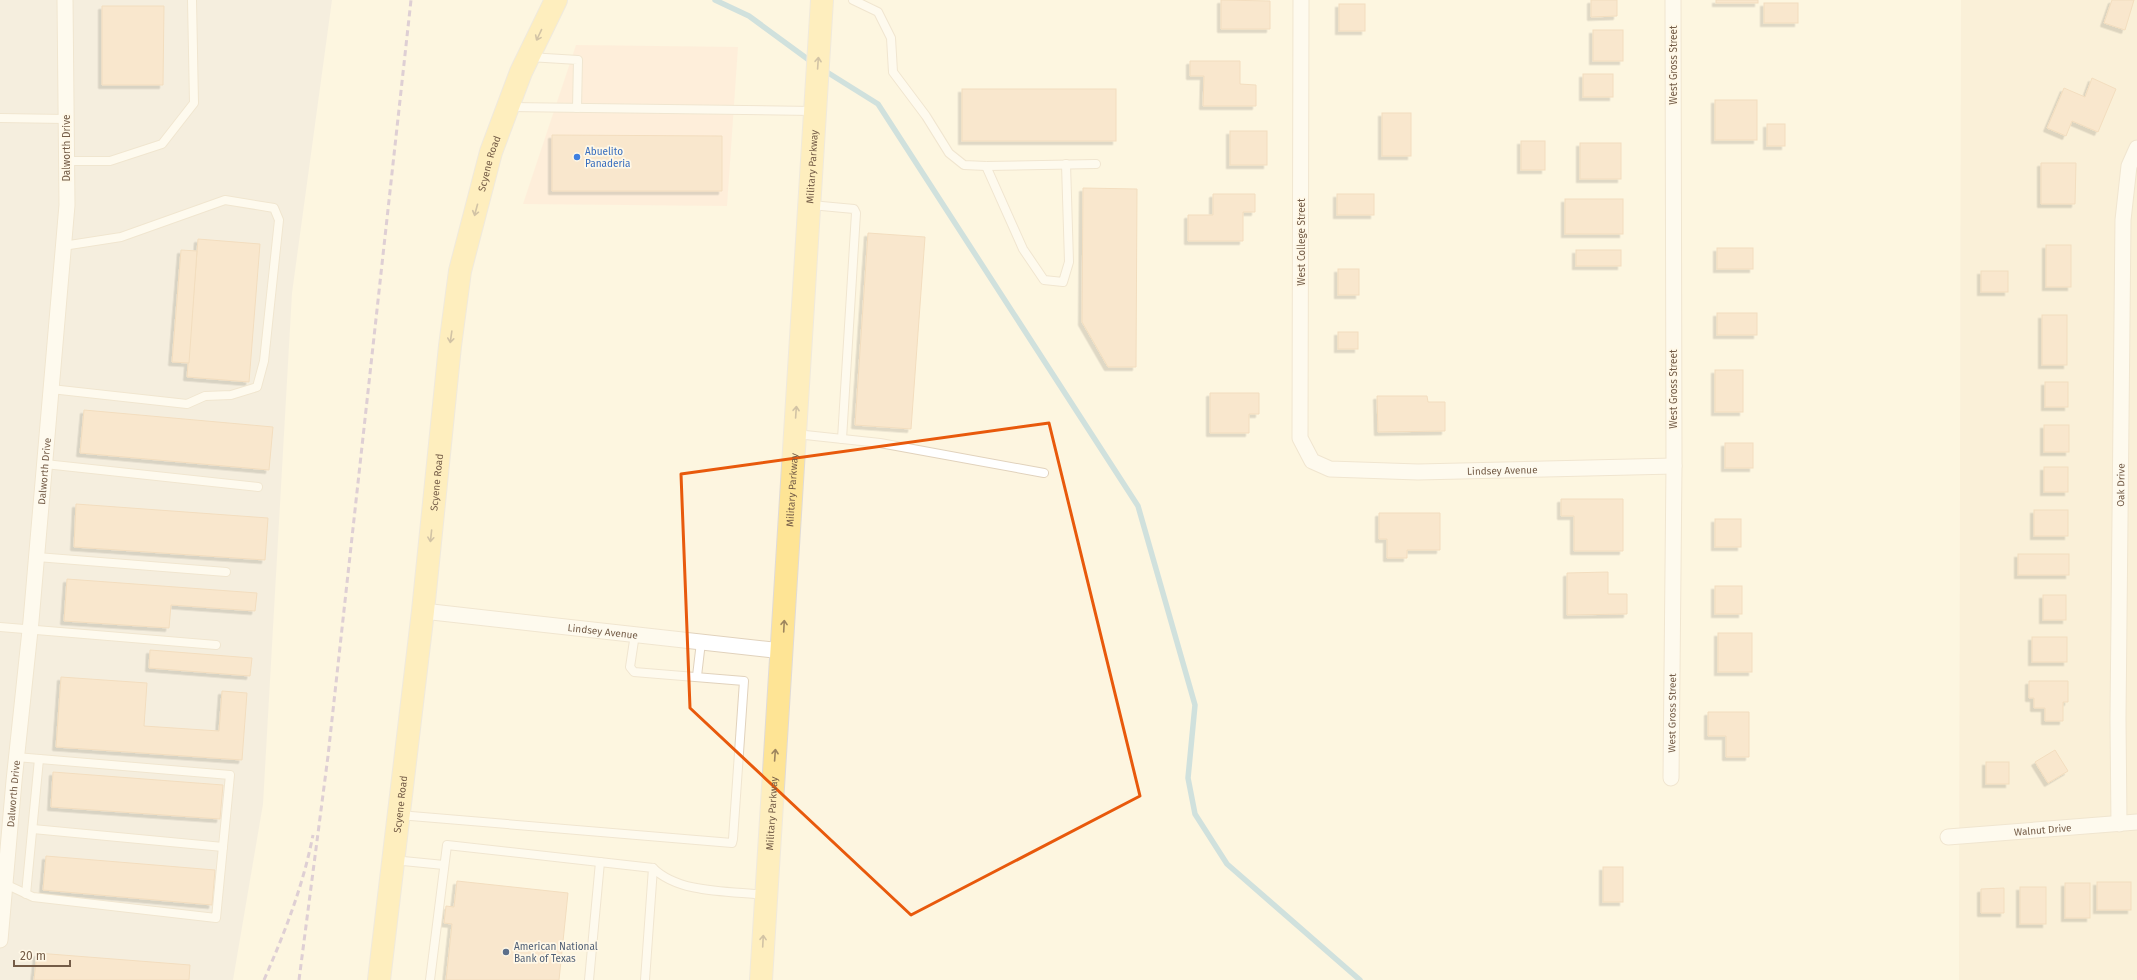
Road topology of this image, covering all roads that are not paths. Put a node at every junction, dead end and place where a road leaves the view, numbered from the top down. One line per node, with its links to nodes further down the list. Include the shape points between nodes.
1 (65, 0): 13 (street, Dalworth Drive)
2 (192, 0): 15 (lane, via 194,103 162,144 110,162)
3 (556, 0): 8 (main road, Scyene Road, one-way to 8)
4 (822, 0): 9 (main road, Military Parkway, one-way to 4)
5 (853, 0): 18 (lane, via 878,12 891,38 892,72 926,116 949,153 964,165)
6 (1301, 0): 26 (street, West College Street, via 1300,438 1312,461)
7 (1673, 0): 25 (street, West Gross Street)
8 (529, 57): 10 (main road, Scyene Road); 11 (lane, via 578,60)
9 (816, 101): 11 (lane); 19 (main road, Military Parkway)
10 (508, 107): 11 (lane); 31 (main road, Scyene Road, one-way to 31, via 492,152 460,271)
11 (577, 108)
12 (0, 118): 13 (lane)
13 (66, 119): 15 (street, Dalworth Drive)
14 (2137, 148): 44 (street, Oak Drive, via 2129,166 2123,220)
15 (67, 162): 20 (street, Dalworth Drive)
16 (1066, 164): 17 (lane); 18 (lane); 18 (lane, via 1069,262 1063,282 1044,280 1024,249)
17 (1096, 164)
18 (986, 166)
19 (809, 204): 22 (main road, Military Parkway, one-way to 19); 23 (lane, via 854,209 856,213)
20 (64, 246): 21 (street, Dalworth Drive); 21 (lane, via 121,237 225,200 274,208 279,220 264,361 257,387 231,395 205,396 187,404)
21 (51, 389): 24 (street, Dalworth Drive)
22 (795, 434): 23 (lane); 37 (main road, Military Parkway, one-way to 22)
23 (842, 439): 27 (lane, via 880,443)
24 (45, 464): 28 (lane); 29 (street, Dalworth Drive)
25 (1674, 466): 26 (street, Lindsey Avenue, via 1418,472); 41 (street, West Gross Street)
26 (1330, 469)
27 (1044, 473)
28 (258, 487)
29 (37, 557): 30 (lane); 33 (street, Dalworth Drive)
30 (226, 572)
31 (423, 612): 34 (street, Lindsey Avenue); 42 (main road, Scyene Road)
32 (0, 627): 33 (lane)
33 (30, 630): 36 (lane); 39 (street, Dalworth Drive)
34 (635, 634): 35 (street, Lindsey Avenue); 38 (lane, via 630,667 634,672)
35 (701, 642): 37 (street, Lindsey Avenue); 38 (lane)
36 (216, 645)
37 (782, 652): 54 (main road, Military Parkway, one-way to 37)
38 (697, 676): 42 (lane, via 742,680 745,684 732,843)
39 (16, 757): 40 (lane); 52 (street, Dalworth Drive)
40 (39, 759): 45 (lane); 47 (lane, via 230,775)
41 (1672, 778)
42 (398, 815): 48 (main road, Scyene Road)
43 (2137, 822): 44 (street, Walnut Drive)
44 (2119, 824): 46 (street, Walnut Drive)
45 (32, 829): 47 (lane); 53 (lane)
46 (1948, 837)
47 (222, 847): 53 (lane, via 216,918 33,897)
48 (393, 860): 50 (lane); 56 (main road, Scyene Road)
49 (600, 862): 50 (lane, via 447,845); 51 (lane); 58 (lane)
50 (444, 865): 57 (lane)
51 (653, 868): 54 (lane, via 663,878 689,886); 59 (lane)
52 (2, 883): 53 (lane); 55 (street, Dalworth Drive)
53 (26, 894)
54 (766, 895): 60 (main road, Military Parkway, one-way to 54)
55 (0, 940)
56 (379, 980)
57 (430, 980)
58 (589, 980)
59 (645, 980)
60 (761, 980)

